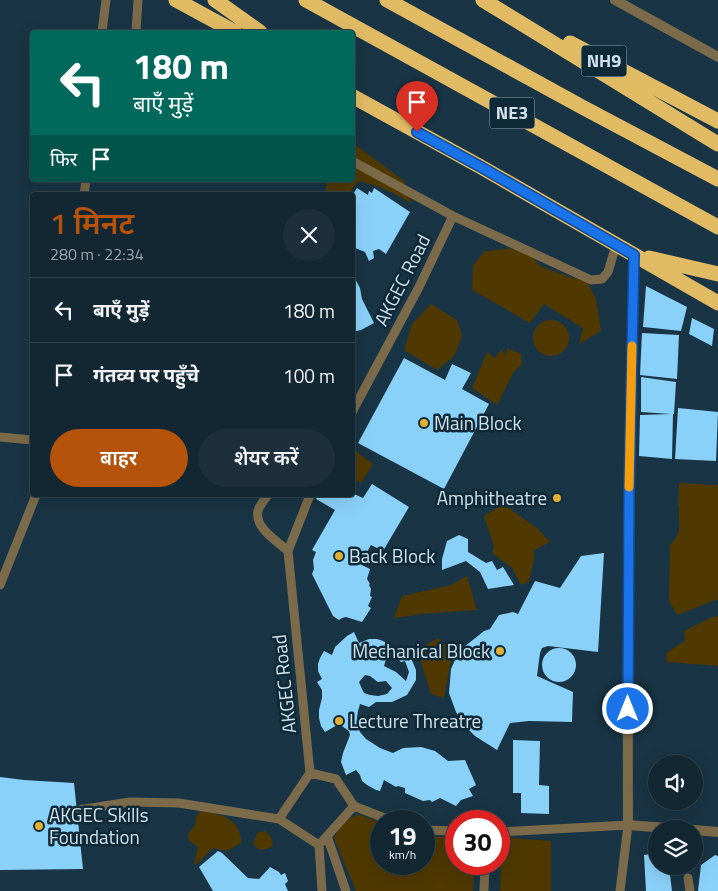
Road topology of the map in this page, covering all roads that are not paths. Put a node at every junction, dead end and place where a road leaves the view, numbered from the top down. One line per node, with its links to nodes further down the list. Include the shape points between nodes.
1 (106, 0): 10 (lane)
2 (138, 0): 11 (lane)
3 (176, 0): 12 (highway)
4 (215, 0): 13 (highway)
5 (306, 0): 21 (highway, NE3)
6 (387, 0): 19 (highway, NE3)
7 (483, 0): 17 (highway)
8 (489, 0): 16 (highway, NH9)
9 (615, 0): 14 (street)
10 (102, 30)
11 (136, 30)
12 (232, 30)
13 (257, 30)
14 (718, 57)
15 (355, 98): 22 (highway)
16 (718, 121)
17 (718, 144)
18 (355, 163): 20 (lane)
19 (718, 179)
20 (453, 216): 22 (lane, via 591,280 602,279 608,272); 26 (lane, AKGEC Road)
21 (718, 227)
22 (616, 245): 23 (highway)
23 (634, 255): 24 (highway); 25 (highway); 39 (street)
24 (718, 274)
25 (718, 303)
26 (355, 406)
27 (0, 437): 28 (lane)
28 (30, 440)
29 (35, 497): 33 (lane)
30 (267, 497): 32 (lane, via 258,509 259,523)
31 (309, 497): 32 (lane, AKGEC Road)
32 (288, 551): 34 (lane, AKGEC Road)
33 (0, 585)
34 (310, 774): 35 (lane, via 336,779); 38 (lane)
35 (354, 806): 37 (lane); 44 (lane)
36 (78, 810): 38 (lane, via 130,802 179,803)
37 (370, 812)
38 (279, 819): 45 (lane)
39 (628, 825): 40 (street); 41 (lane); 51 (lane)
40 (648, 827)
41 (510, 831)
42 (703, 831): 43 (street)
43 (718, 832)
44 (327, 836): 45 (lane); 49 (lane)
45 (319, 845): 48 (lane)
46 (485, 875): 50 (lane)
47 (688, 878): 52 (lane)
48 (322, 891)
49 (346, 891)
50 (484, 891)
51 (620, 891)
52 (690, 891)

